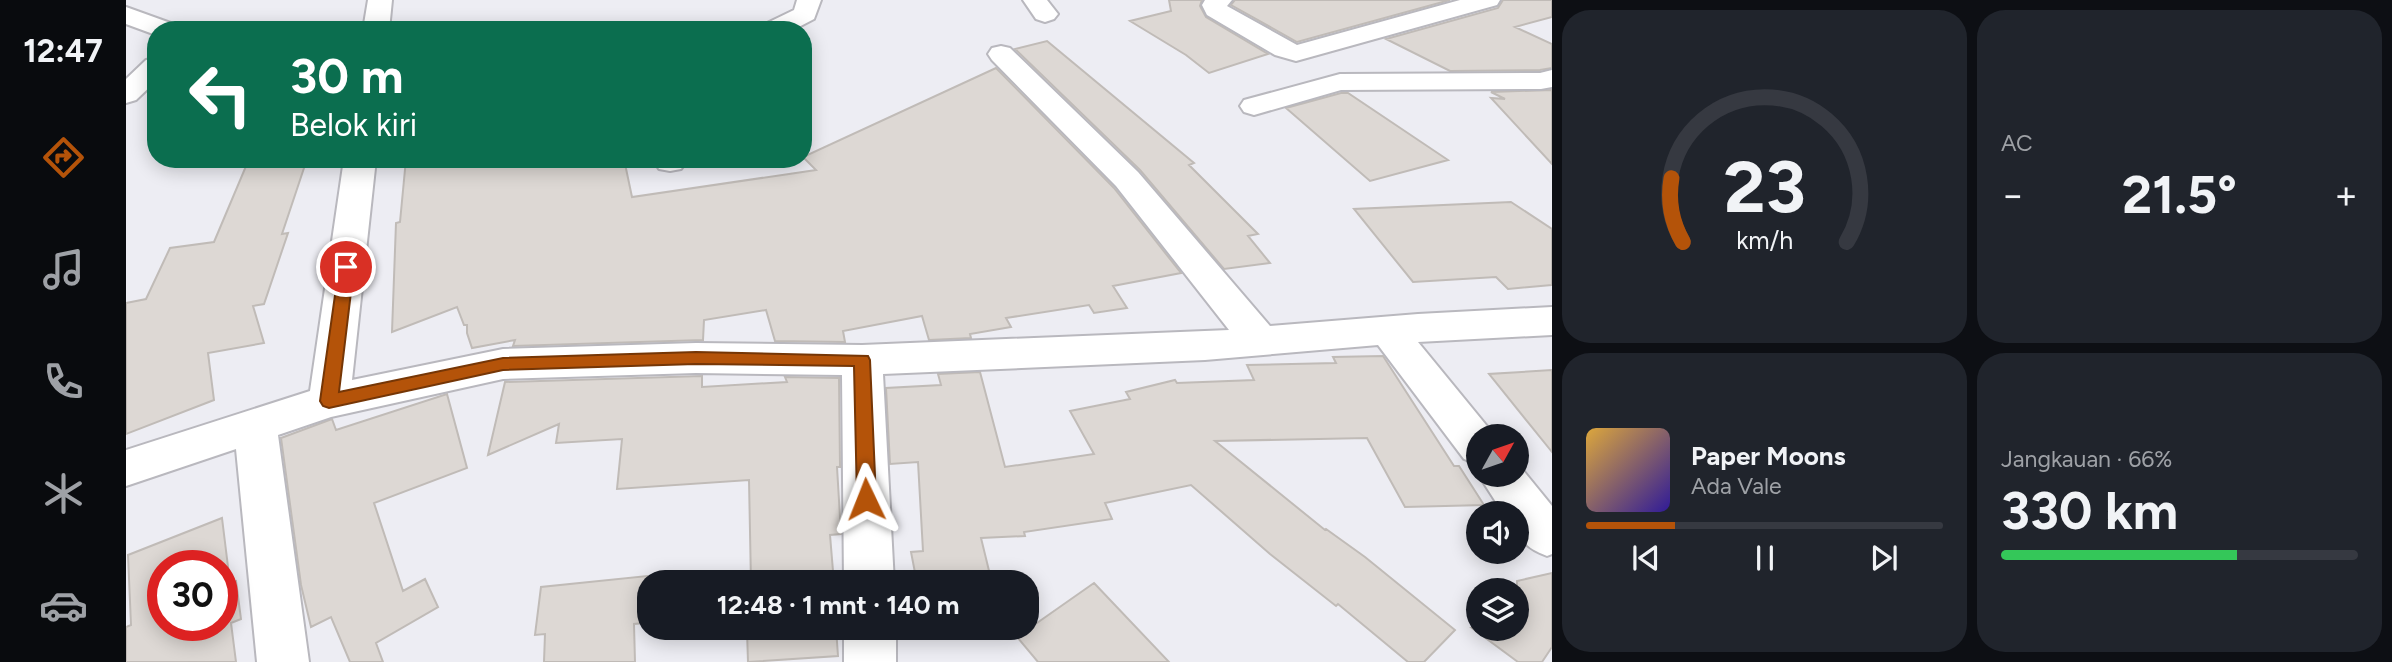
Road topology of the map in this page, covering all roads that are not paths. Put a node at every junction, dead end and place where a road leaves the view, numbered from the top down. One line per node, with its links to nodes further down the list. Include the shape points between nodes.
1 (380, 0): 6 (street)
2 (809, 0): 7 (street, via 805,14)
3 (1220, 0): 10 (street, via 1214,5 1216,10)
4 (1488, 0): 9 (street)
5 (126, 15): 8 (street)
6 (377, 21)
7 (791, 21)
8 (147, 23)
9 (1366, 32): 10 (street); 15 (street)
10 (1296, 53): 14 (street)
11 (1001, 54): 21 (street, via 1127,179)
12 (147, 74): 16 (street)
13 (1548, 80): 15 (street)
14 (1340, 82): 15 (street); 17 (street)
15 (1459, 82)
16 (126, 94)
17 (1254, 106)
18 (359, 168): 23 (street)
19 (1552, 321): 20 (street)
20 (1388, 331): 21 (street); 25 (street)
21 (1260, 341): 22 (street)
22 (862, 360): 23 (street, via 696,358 503,364); 29 (street)
23 (329, 401): 24 (street)
24 (255, 426): 26 (street); 31 (street)
25 (1466, 430)
26 (126, 468)
27 (1510, 487): 28 (street)
28 (1546, 535)
29 (869, 570)
30 (870, 640): 32 (street)
31 (283, 662)
32 (870, 662)

